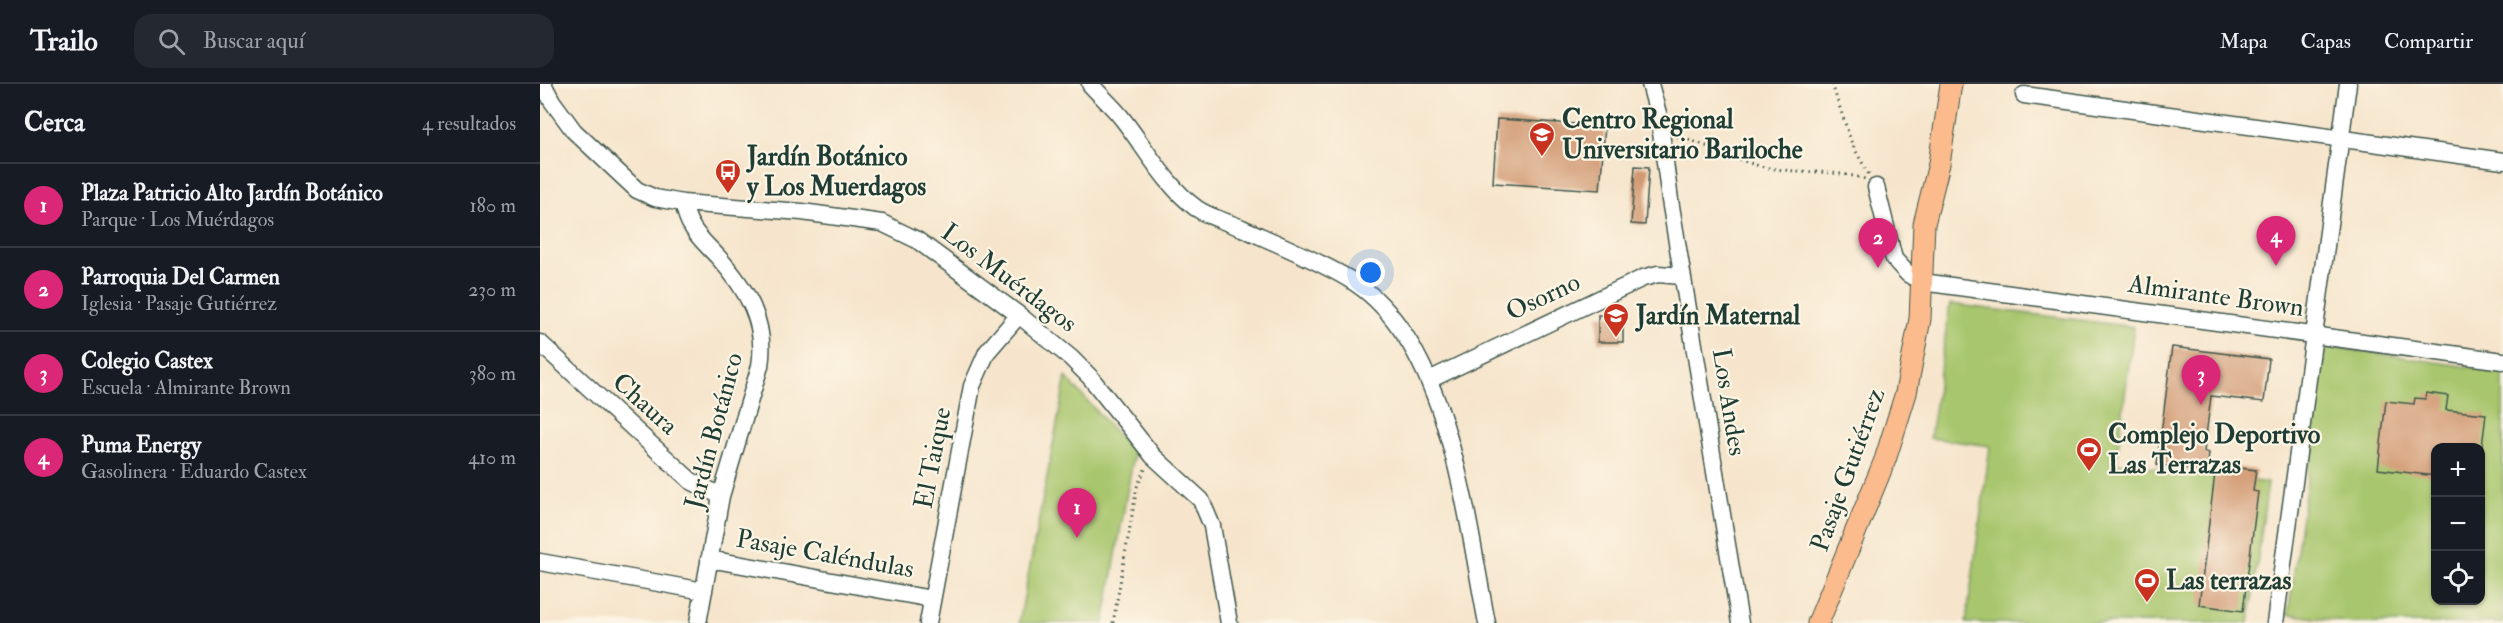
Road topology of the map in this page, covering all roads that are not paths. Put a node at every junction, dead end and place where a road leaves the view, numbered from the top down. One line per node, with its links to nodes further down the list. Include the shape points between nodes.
1 (543, 84): 10 (street, Los Muérdagos, via 574,131 625,180 655,198)
2 (1090, 84): 17 (street, via 1120,116 1182,197 1198,210 1304,255 1351,280 1383,307 1411,344)
3 (1650, 84): 11 (street, Los Andes, via 1659,117)
4 (1951, 84): 12 (main road, Pasaje Gutiérrez, via 1943,143 1924,224)
5 (2348, 84): 7 (street)
6 (2024, 95): 7 (street)
7 (2341, 139): 8 (street); 14 (street)
8 (2503, 161)
9 (1876, 187): 12 (street, via 1894,259)
10 (683, 203): 13 (street, Los Muérdagos, via 802,212 882,224 917,240); 18 (street, Jardín Botánico, via 690,225 746,293 761,332 760,366)
11 (1682, 276): 17 (street, Osorno, via 1658,274 1643,278); 27 (street, Los Andes)
12 (1922, 282): 14 (street, Almirante Brown); 28 (main road, Pasaje Gutiérrez, via 1920,319 1898,424)
13 (1019, 315): 22 (street, El Taique, via 987,352 972,386); 25 (street, Los Muérdagos, via 1090,376 1153,456 1194,493 1208,513)
14 (2315, 335): 16 (street, Almirante Brown); 29 (street)
15 (540, 343): 18 (street, Chaura, via 691,481)
16 (2503, 361)
17 (1429, 380): 26 (street, via 1440,405 1456,469)
18 (721, 496): 19 (street, Jardín Botánico)
19 (709, 559): 21 (street, Jardín Botánico); 22 (street, Pasaje Caléndulas)
20 (540, 562): 21 (street)
21 (704, 591): 23 (street, Jardín Botánico)
22 (932, 599): 24 (street, El Taique)
23 (698, 623)
24 (928, 623)
25 (1229, 623)
26 (1487, 623)
27 (1740, 623)
28 (1818, 623)
29 (2275, 623)

